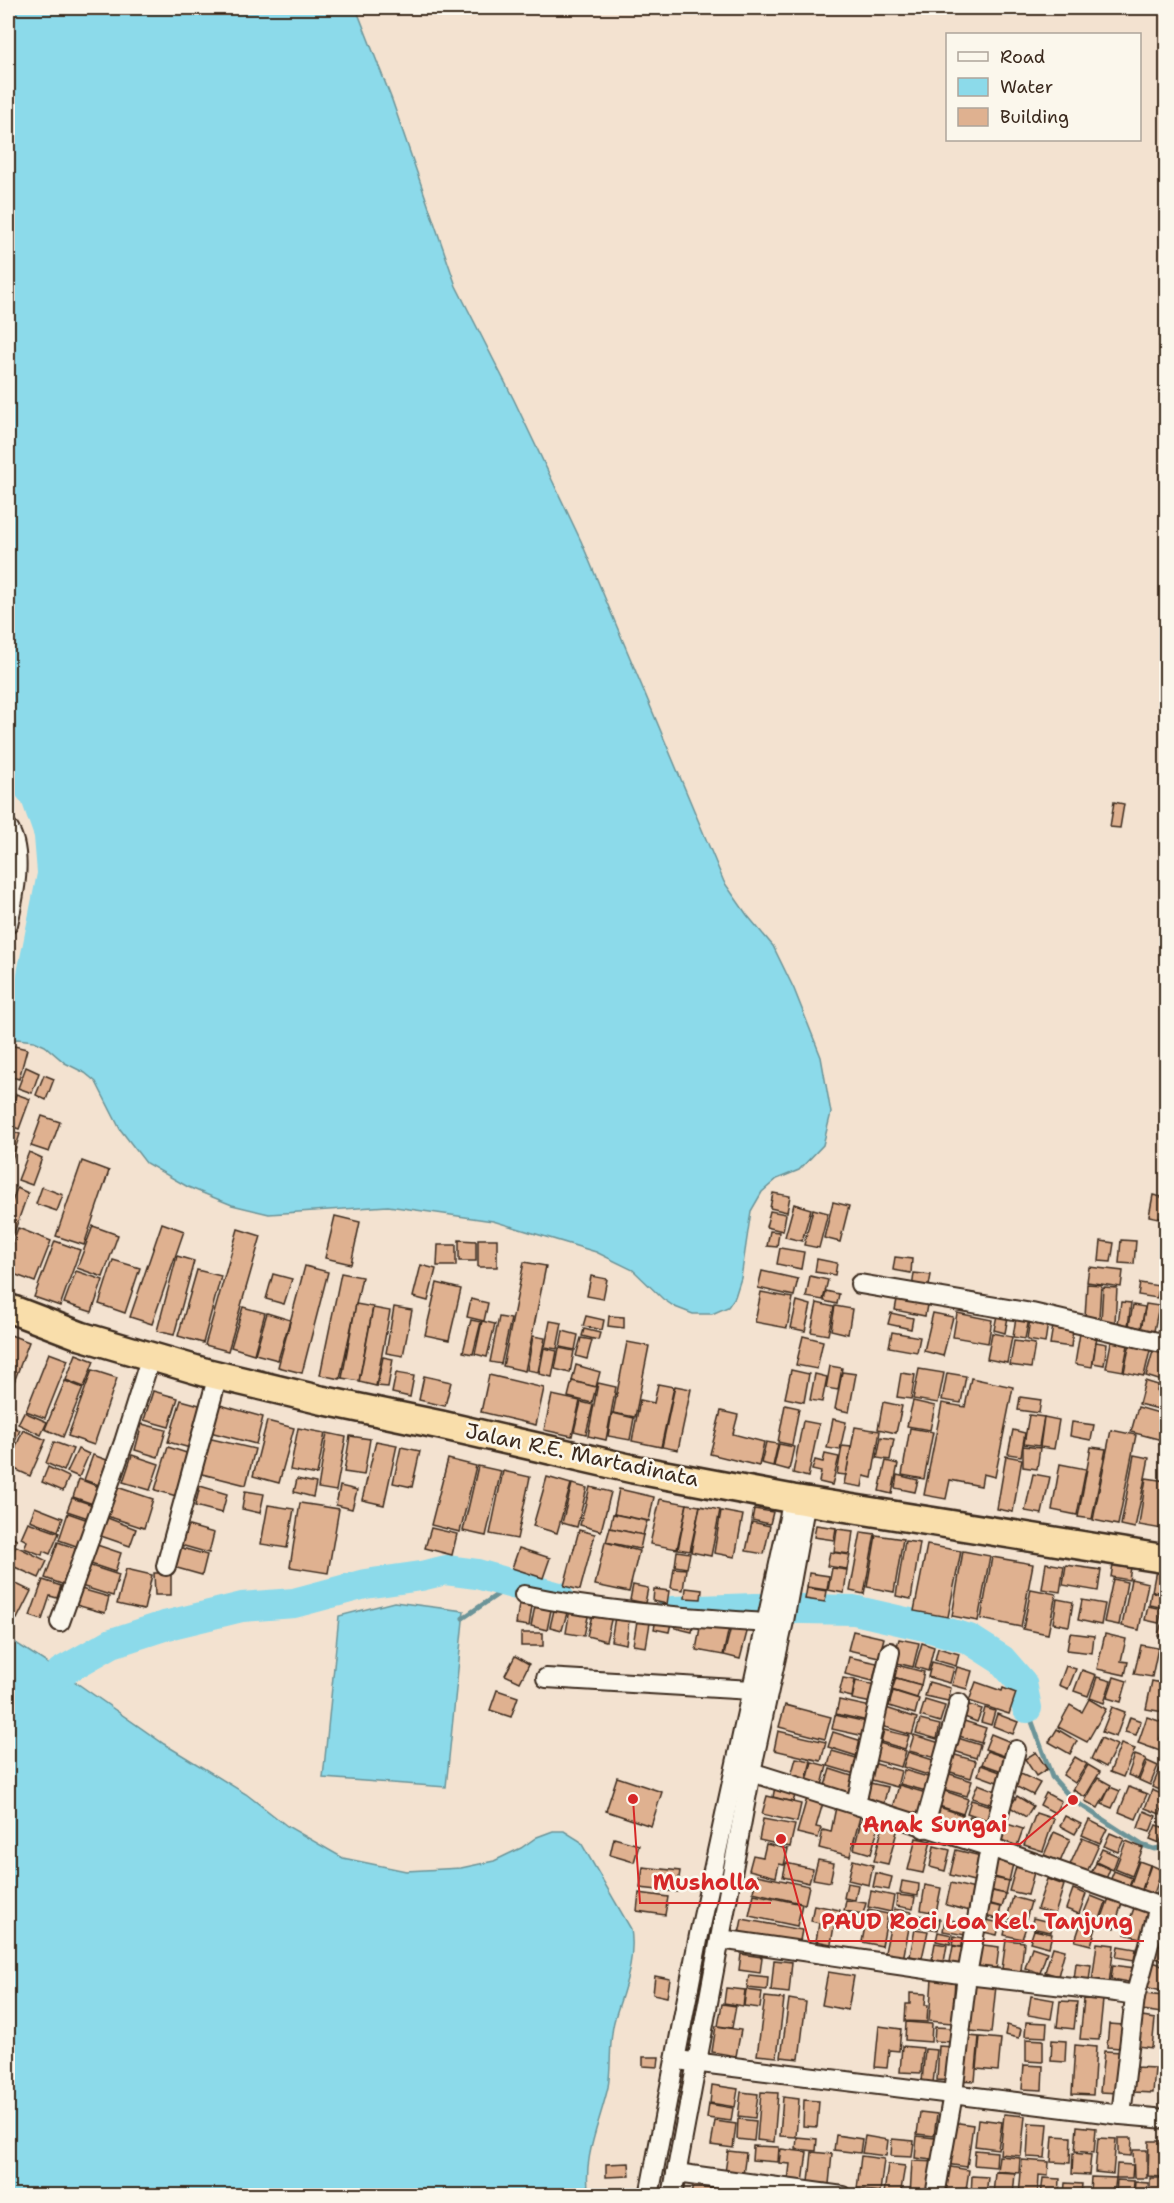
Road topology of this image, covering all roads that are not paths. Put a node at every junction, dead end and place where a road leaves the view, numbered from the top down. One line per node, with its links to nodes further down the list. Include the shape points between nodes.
1 (8, 828): 2 (street, via 17,862)
2 (8, 924)
3 (860, 1284): 5 (street, via 1032,1313)
4 (8, 1308): 6 (highway, Jalan R.E. Martadinata, via 81,1336)
5 (1167, 1344)
6 (151, 1356): 7 (highway, Jalan R.E. Martadinata); 13 (street)
7 (218, 1375): 8 (highway, Jalan R.E. Martadinata, via 633,1469); 10 (street)
8 (799, 1500): 9 (highway, Jalan R.E. Martadinata); 12 (street)
9 (1167, 1559)
10 (166, 1566)
11 (524, 1595): 12 (street, via 580,1607 677,1617)
12 (773, 1620): 16 (street); 19 (street)
13 (60, 1622)
14 (890, 1652): 20 (street)
15 (546, 1678): 16 (street)
16 (752, 1690): 27 (street)
17 (958, 1703): 21 (street)
18 (1016, 1750): 22 (street)
19 (751, 1772): 20 (street); 24 (street)
20 (856, 1804): 21 (street)
21 (924, 1828): 22 (street)
22 (990, 1847): 23 (street); 25 (street)
23 (1163, 1908): 26 (street)
24 (720, 1940): 25 (street); 28 (street)
25 (967, 1975): 26 (street); 29 (street)
26 (1135, 1997): 30 (street)
27 (674, 2060): 28 (street); 33 (street)
28 (696, 2063): 29 (street); 32 (street)
29 (953, 2094): 30 (street); 36 (street)
30 (1121, 2115): 31 (street)
31 (1167, 2119)
32 (676, 2173): 34 (street); 35 (street)
33 (650, 2196)
34 (672, 2196)
35 (843, 2196)
36 (935, 2196)

